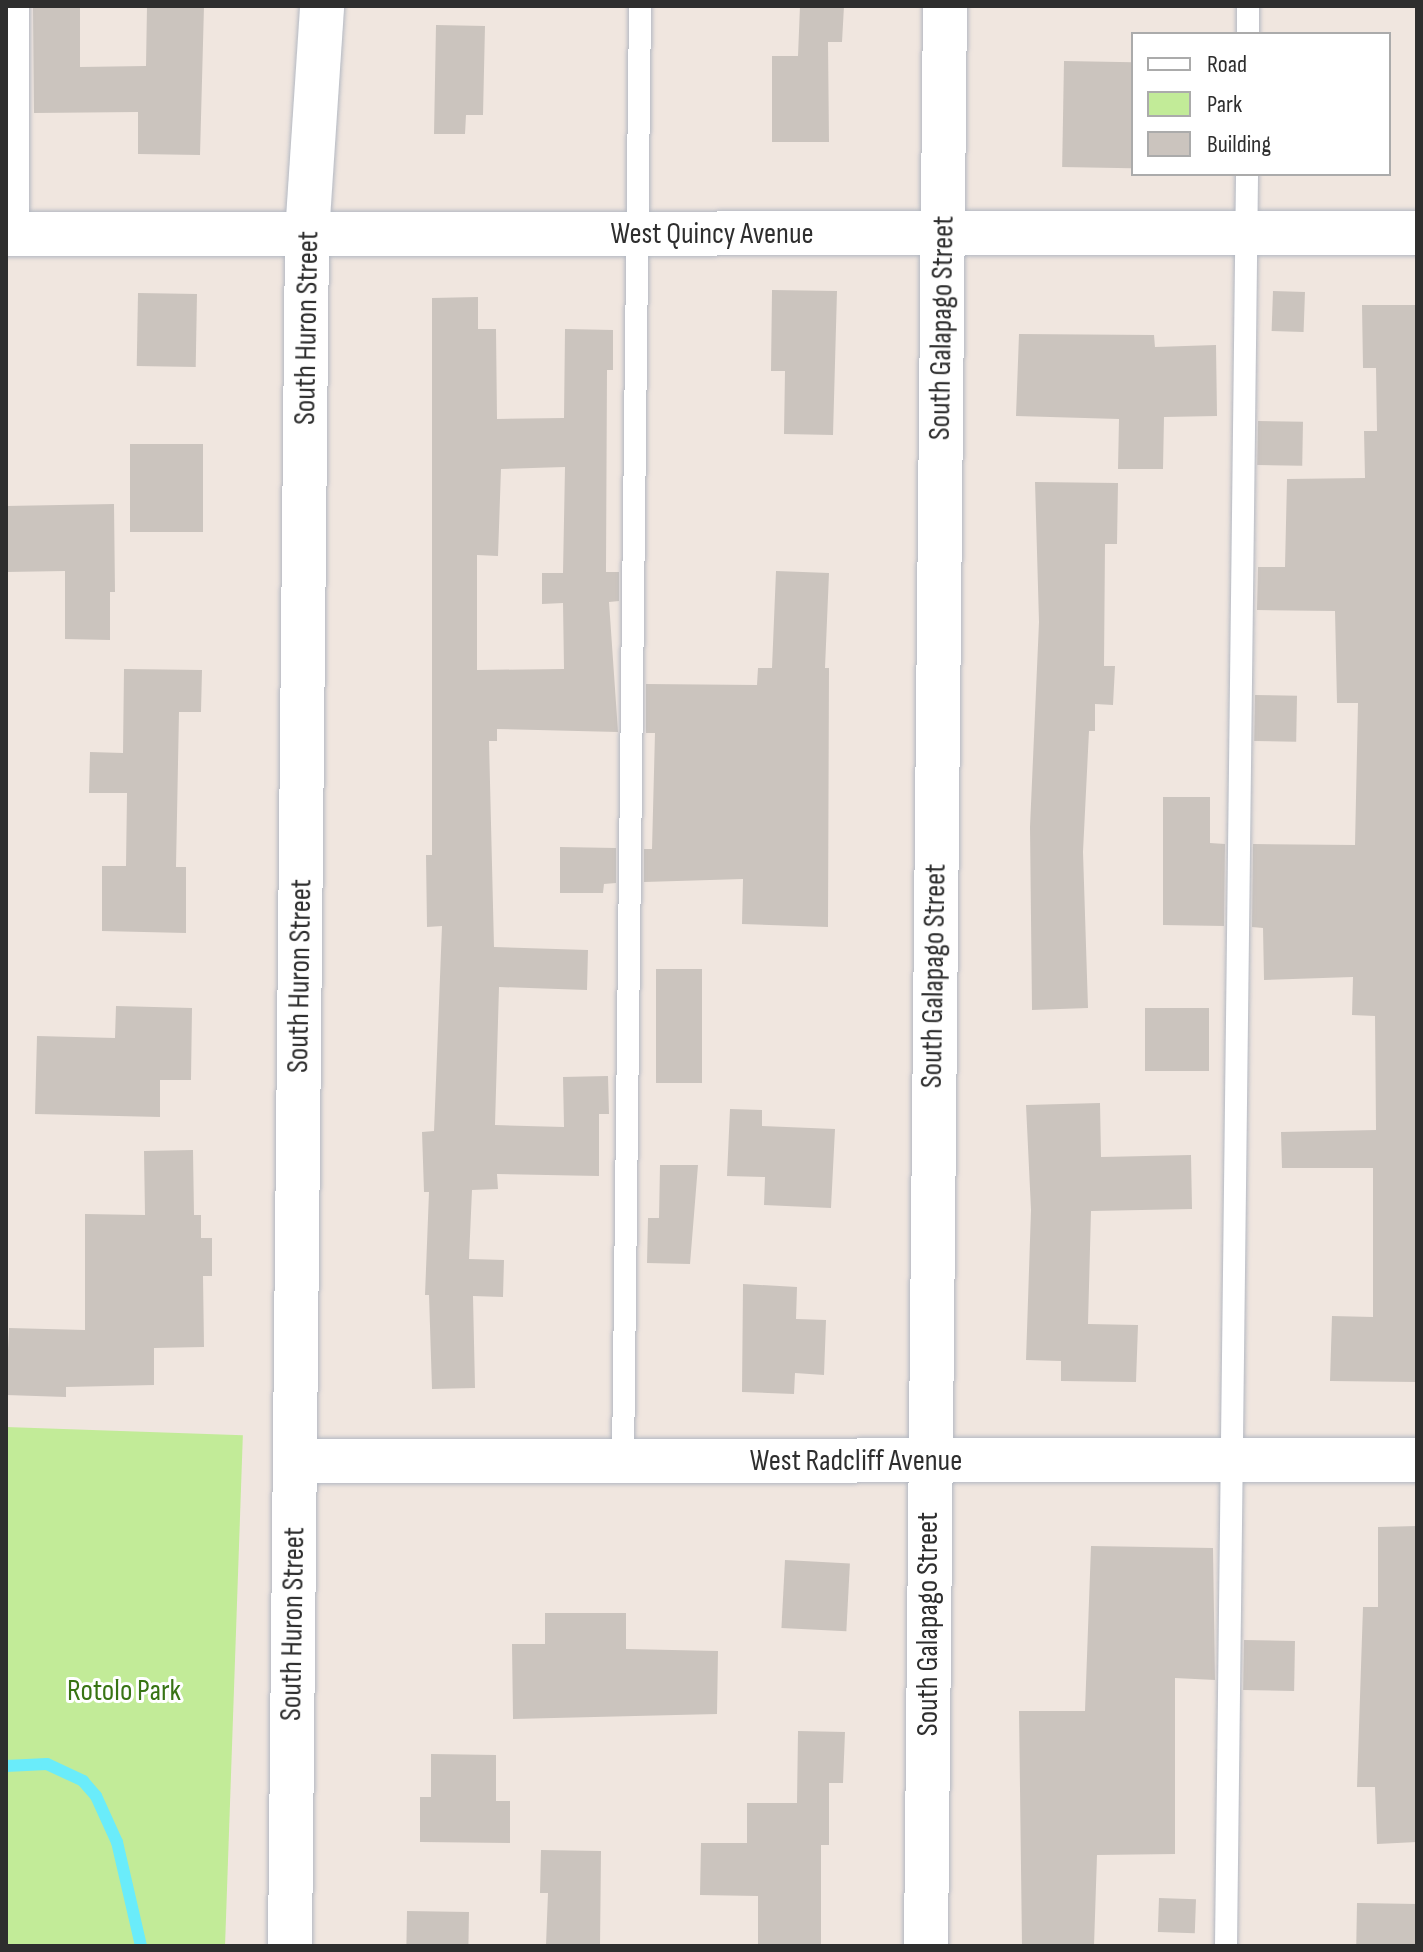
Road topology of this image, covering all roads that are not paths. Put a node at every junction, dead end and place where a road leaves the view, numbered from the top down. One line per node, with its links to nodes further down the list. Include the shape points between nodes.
1 (7, 6): 9 (street)
2 (322, 6): 10 (street, South Huron Street)
3 (640, 6): 11 (lane)
4 (945, 6): 12 (street, South Galapago Street)
5 (1248, 6): 6 (lane)
6 (1248, 32)
7 (1247, 176): 13 (lane)
8 (1417, 233): 13 (street, West Quincy Avenue)
9 (6, 234): 10 (street, West Quincy Avenue)
10 (307, 234): 11 (street, West Quincy Avenue); 16 (street, South Huron Street)
11 (637, 234): 12 (street, West Quincy Avenue); 17 (lane)
12 (943, 234): 13 (street, West Quincy Avenue); 18 (street, South Galapago Street)
13 (1246, 234): 14 (lane)
14 (1232, 1460): 15 (street, West Radcliff Avenue); 18 (street, West Radcliff Avenue); 21 (lane)
15 (1417, 1460)
16 (295, 1461): 17 (street, West Radcliff Avenue); 19 (street, South Huron Street)
17 (623, 1461): 18 (street, West Radcliff Avenue)
18 (929, 1461): 20 (street, South Galapago Street)
19 (290, 1946)
20 (926, 1946)
21 (1226, 1946)

